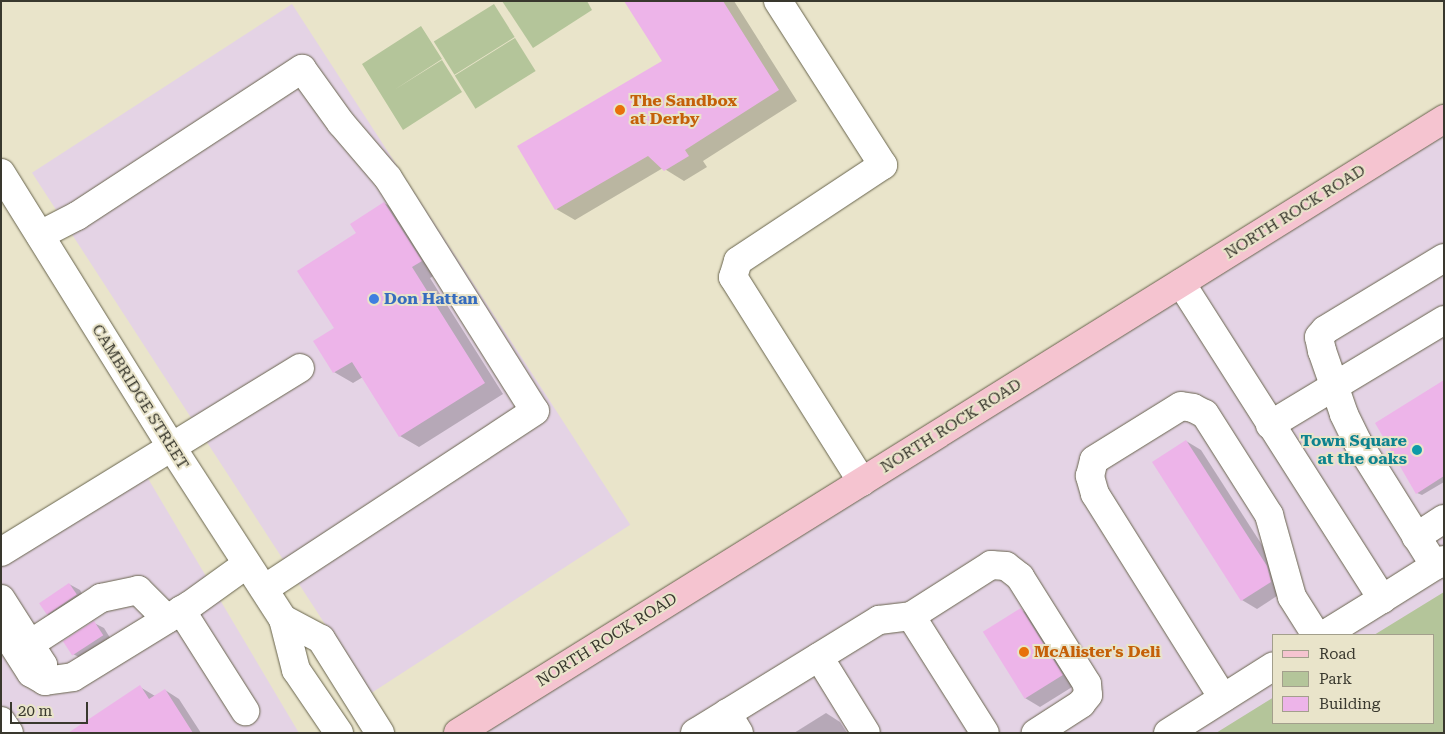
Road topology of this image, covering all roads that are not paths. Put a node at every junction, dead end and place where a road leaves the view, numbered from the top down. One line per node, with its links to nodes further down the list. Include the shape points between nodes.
1 (778, 1): 12 (street, via 883,165 738,261 733,277)
2 (1444, 119): 6 (main road, NORTH ROCK ROAD)
3 (1, 173): 4 (street, CAMBRIDGE STREET)
4 (40, 235): 11 (street, CAMBRIDGE STREET); 18 (street, via 77,216 302,69 341,123 388,178 535,411)
5 (1444, 258): 9 (street, via 1325,330 1320,337 1322,351)
6 (1181, 283): 10 (street); 12 (main road, NORTH ROCK ROAD)
7 (1444, 320): 9 (street)
8 (300, 368): 11 (street)
9 (1335, 386): 10 (street); 14 (street, via 1357,442)
10 (1270, 425): 20 (street)
11 (171, 446): 15 (street); 17 (street, CAMBRIDGE STREET)
12 (862, 482): 38 (main road, NORTH ROCK ROAD)
13 (1444, 519): 14 (street)
14 (1416, 537): 16 (street)
15 (1, 552)
16 (1439, 563): 20 (street)
17 (247, 564): 18 (street, CAMBRIDGE STREET); 21 (street)
18 (264, 589): 23 (street, CAMBRIDGE STREET)
19 (1, 599): 27 (street)
20 (1382, 599): 26 (street)
21 (174, 615): 27 (street, via 138,590 101,598); 30 (street, via 73,677); 32 (street)
22 (911, 616): 28 (street, via 879,620); 41 (street); 42 (street, via 991,565 1006,566 1020,577 1087,684 1088,695 1081,704)
23 (283, 619): 36 (street, CAMBRIDGE STREET, via 296,670); 37 (street, CAMBRIDGE STREET, via 321,639)
24 (1, 626): 30 (street, via 31,673)
25 (1315, 634): 31 (street, via 1292,597 1269,515 1205,414 1180,406 1094,460 1090,476 1095,494)
26 (1326, 634)
27 (30, 644): 30 (street, via 43,665)
28 (819, 657): 34 (street); 40 (street)
29 (1272, 667): 31 (street)
30 (45, 682)
31 (1223, 698): 43 (street)
32 (245, 711)
33 (1, 721): 35 (street)
34 (733, 723): 39 (street)
35 (8, 733)
36 (339, 733)
37 (380, 733)
38 (458, 733)
39 (695, 733)
40 (866, 733)
41 (985, 733)
42 (1036, 733)
43 (1168, 733)

